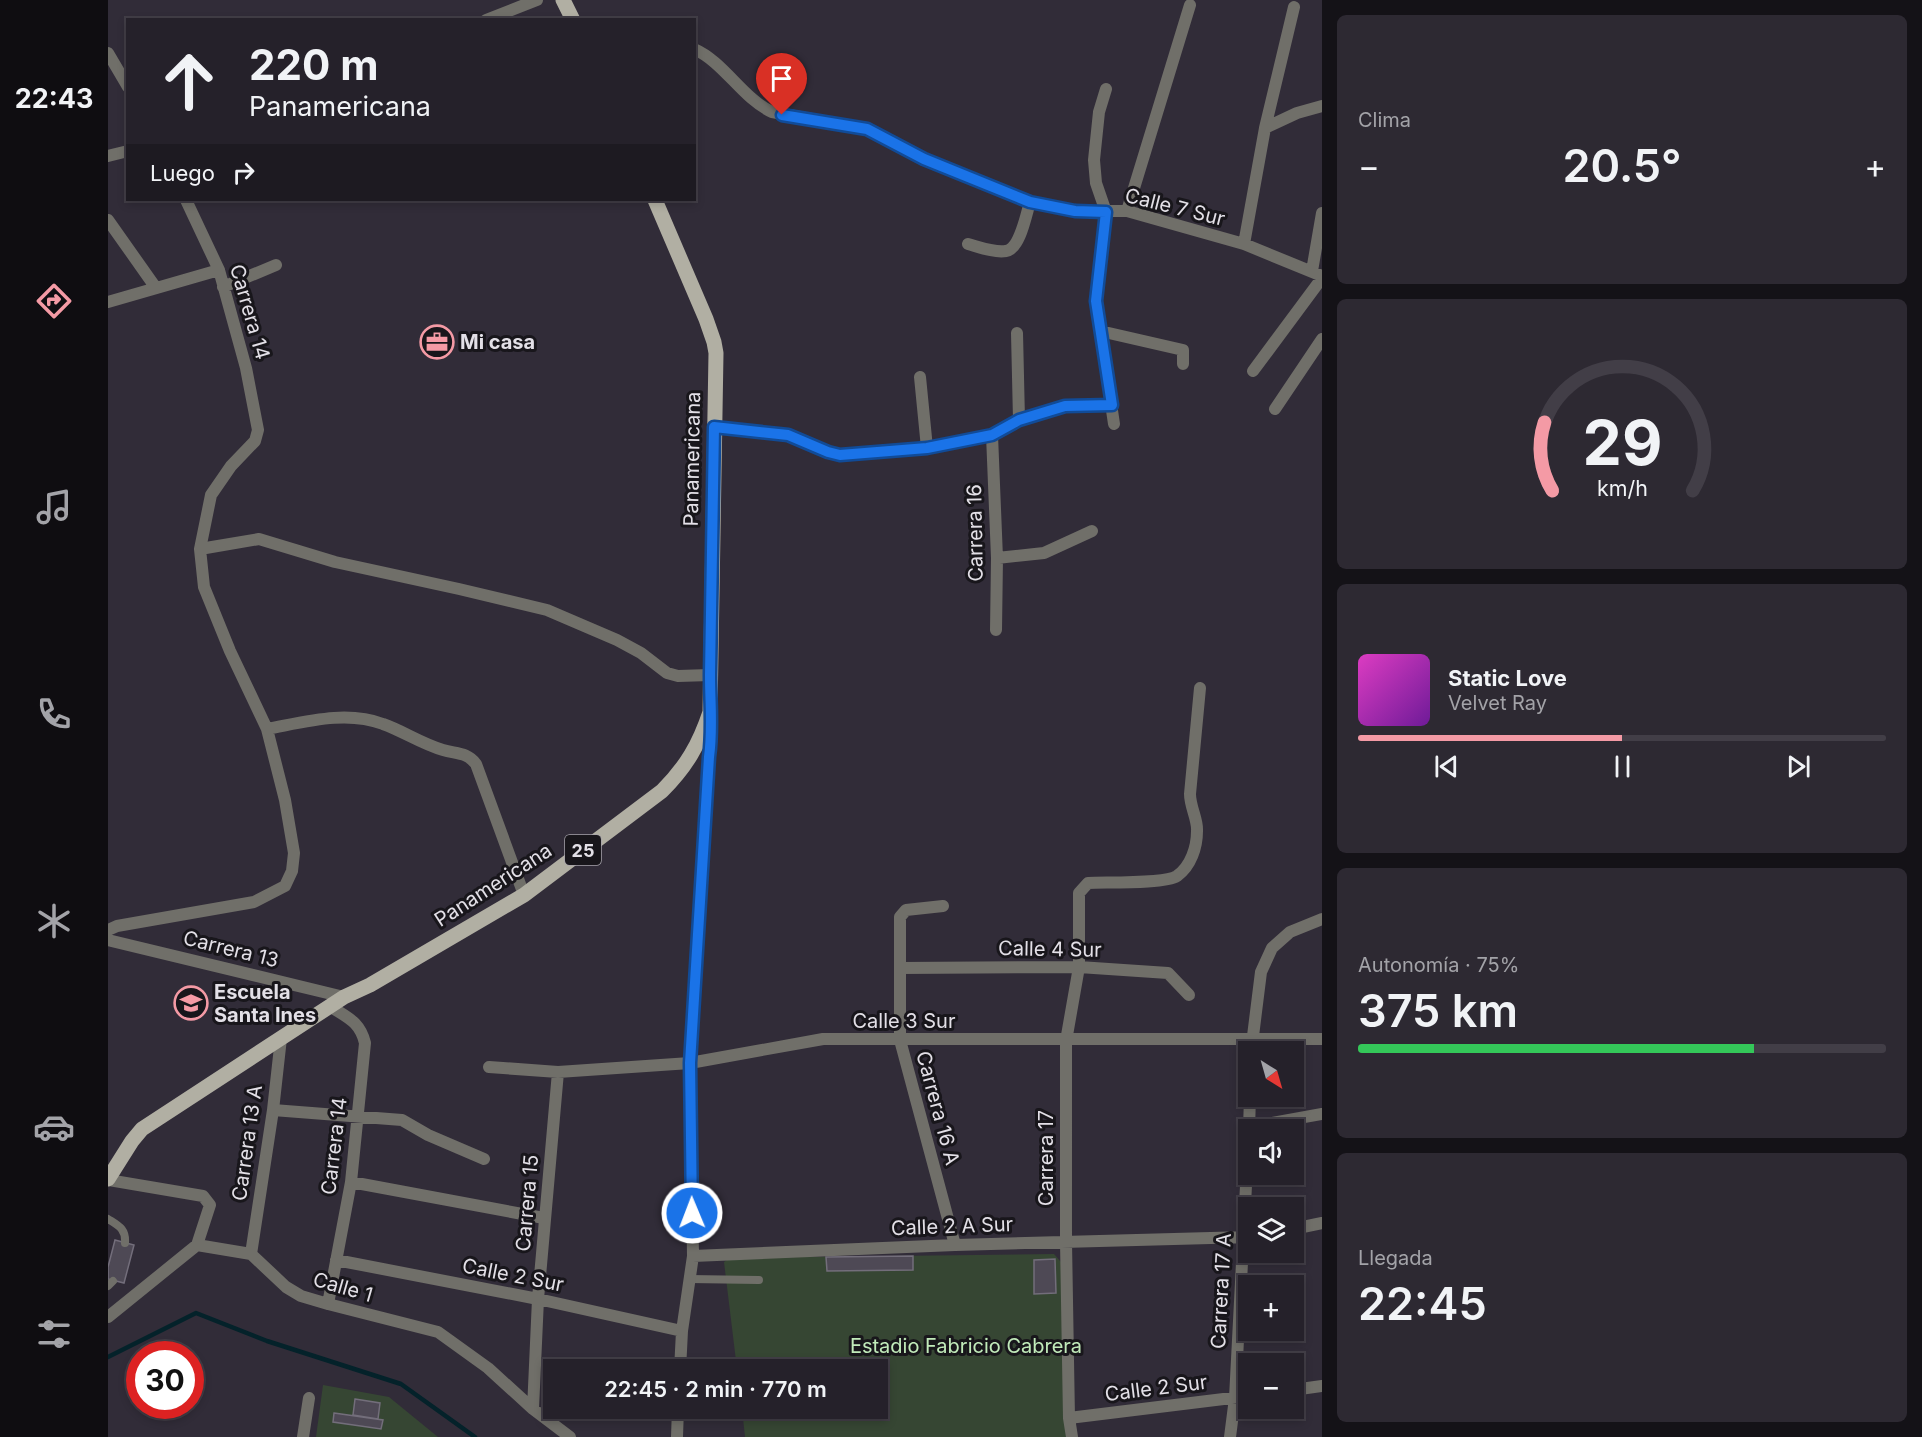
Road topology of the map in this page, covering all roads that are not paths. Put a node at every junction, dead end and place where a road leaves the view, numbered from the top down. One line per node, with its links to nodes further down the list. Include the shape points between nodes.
1 (537, 0): 5 (street)
2 (563, 0): 6 (main road)
3 (1190, 5): 18 (street)
4 (1294, 7): 12 (street)
5 (491, 18)
6 (572, 18)
7 (696, 50): 17 (street, Calle 7 Sur, via 760,107 867,129 924,159)
8 (108, 53): 9 (street)
9 (126, 84)
10 (1106, 89): 19 (street, via 1099,112 1094,160 1096,183)
11 (1322, 106): 12 (street)
12 (1264, 128): 23 (street)
13 (126, 152): 14 (street)
14 (108, 156)
15 (186, 201): 25 (street, Carrera 14)
16 (655, 201): 40 (main road, Panamericana / 25, via 714,342)
17 (1030, 202): 19 (street, Calle 7 Sur, via 1075,211); 22 (street, via 1012,248 1005,252)
18 (1127, 211): 19 (street, Calle 7 Sur); 23 (street, Calle 7 Sur)
19 (1106, 212): 30 (street, via 1096,301)
20 (1322, 213): 26 (street)
21 (108, 220): 28 (street)
22 (968, 244)
23 (1244, 244): 26 (street, Calle 7 Sur)
24 (276, 265): 27 (street)
25 (219, 270): 27 (street, Carrera 14); 28 (street)
26 (1319, 275): 34 (street)
27 (223, 286): 44 (street, Carrera 14, via 258,430 255,441 211,495)
28 (156, 288): 29 (street)
29 (108, 302)
30 (1100, 331): 33 (street, via 1183,350); 36 (street)
31 (1017, 333): 38 (street)
32 (1322, 339): 37 (street)
33 (1183, 364)
34 (1253, 371)
35 (920, 377): 42 (street)
36 (1112, 405): 38 (street, via 1065,406); 39 (street)
37 (1275, 409)
38 (1019, 420): 41 (street)
39 (1114, 424)
40 (714, 427): 42 (street, via 788,435 840,455); 47 (main road, Panamericana / 25)
41 (992, 435): 42 (street); 45 (street, Carrera 16)
42 (927, 448)
43 (1092, 531): 45 (street, via 1044,553)
44 (200, 549): 47 (street, via 259,539 335,562 459,588 547,610 617,640 667,673); 50 (street, via 204,587)
45 (997, 558): 46 (street, Carrera 16)
46 (996, 630)
47 (710, 675): 49 (main road, Panamericana / 25)
48 (1200, 688): 56 (street, Carrera 17, via 1190,794 1198,829 1193,854 1186,868 1170,879 1088,883 1083,887 1079,893)
49 (710, 712): 51 (main road, Panamericana / 25, via 689,759 662,791); 68 (street, via 712,731)
50 (267, 729): 51 (street, via 337,717 370,721 443,750 466,754 476,764); 54 (street, via 294,853 285,886 254,902)
51 (524, 895): 59 (main road, Panamericana / 25)
52 (943, 906): 57 (street, Carrera 16 A, via 906,910 900,917)
53 (1322, 919): 65 (street, via 1290,932 1272,948 1261,972)
54 (108, 930)
55 (108, 940): 59 (street, Carrera 13)
56 (1078, 967): 57 (street, Calle 4 Sur); 58 (street, Calle 4 Sur, via 1168,974); 64 (street, Carrera 17)
57 (900, 968): 63 (street, Carrera 16 A)
58 (1189, 995)
59 (344, 997): 60 (main road, Panamericana / 25)
60 (332, 1007): 61 (main road, Panamericana / 25); 73 (street, Carrera 14, via 363,1032)
61 (281, 1038): 71 (street, Carrera 13 A); 76 (main road, Panamericana / 25, via 142,1129)
62 (1322, 1039): 66 (street, Calle 3 Sur)
63 (900, 1040): 64 (street, Calle 3 Sur); 68 (street, Calle 3 Sur, via 823,1040); 86 (street, Carrera 16 A)
64 (1066, 1041): 67 (street, Calle 3 Sur); 83 (street, Carrera 17)
65 (1252, 1041)
66 (1298, 1041)
67 (1238, 1045)
68 (690, 1063): 70 (street, Calle 3 Sur); 88 (street)
69 (489, 1067): 70 (street, Calle 3 Sur)
70 (558, 1072): 78 (street, Carrera 15)
71 (273, 1110): 73 (street); 87 (street, Carrera 13 A)
72 (1322, 1114): 74 (street)
73 (359, 1115): 75 (street, via 402,1120); 77 (street, Carrera 14)
74 (1296, 1119)
75 (484, 1159)
76 (108, 1179): 85 (street, via 203,1196 210,1205)
77 (351, 1182): 78 (street); 89 (street, Carrera 14)
78 (544, 1218): 93 (street, Carrera 15)
79 (108, 1219): 84 (lane, via 121,1227)
80 (1322, 1223): 81 (street)
81 (1304, 1227)
82 (1238, 1238): 83 (street, Calle 2 A Sur)
83 (1066, 1242): 86 (street, Calle 2 A Sur); 104 (street, Carrera 17)
84 (125, 1243)
85 (197, 1245): 87 (street); 95 (street)
86 (955, 1245): 88 (street, Calle 2 A Sur)
87 (251, 1254): 94 (street, Calle 1, via 285,1287)
88 (693, 1256): 91 (street)
89 (336, 1260): 93 (street, Calle 2 Sur); 94 (street, Carrera 14)
90 (1243, 1263): 101 (street, Carrera 17 A)
91 (689, 1279): 92 (lane); 96 (street)
92 (759, 1280)
93 (538, 1299): 96 (street, Calle 2 Sur); 103 (street, Carrera 15)
94 (328, 1304): 103 (street, Calle 1, via 438,1332 488,1368)
95 (108, 1317)
96 (682, 1331): 97 (street)
97 (681, 1359)
98 (1322, 1386): 99 (street)
99 (1304, 1388)
100 (309, 1398): 106 (street)
101 (1235, 1398): 102 (street, Calle 2 Sur); 104 (street, Calle 2 Sur); 110 (street, Carrera 17 A)
102 (1238, 1398)
103 (533, 1409): 107 (street, Calle 1)
104 (1069, 1418): 109 (street, Carrera 17)
105 (678, 1419): 108 (street)
106 (303, 1437)
107 (570, 1437)
108 (677, 1437)
109 (1072, 1437)
110 (1230, 1437)

